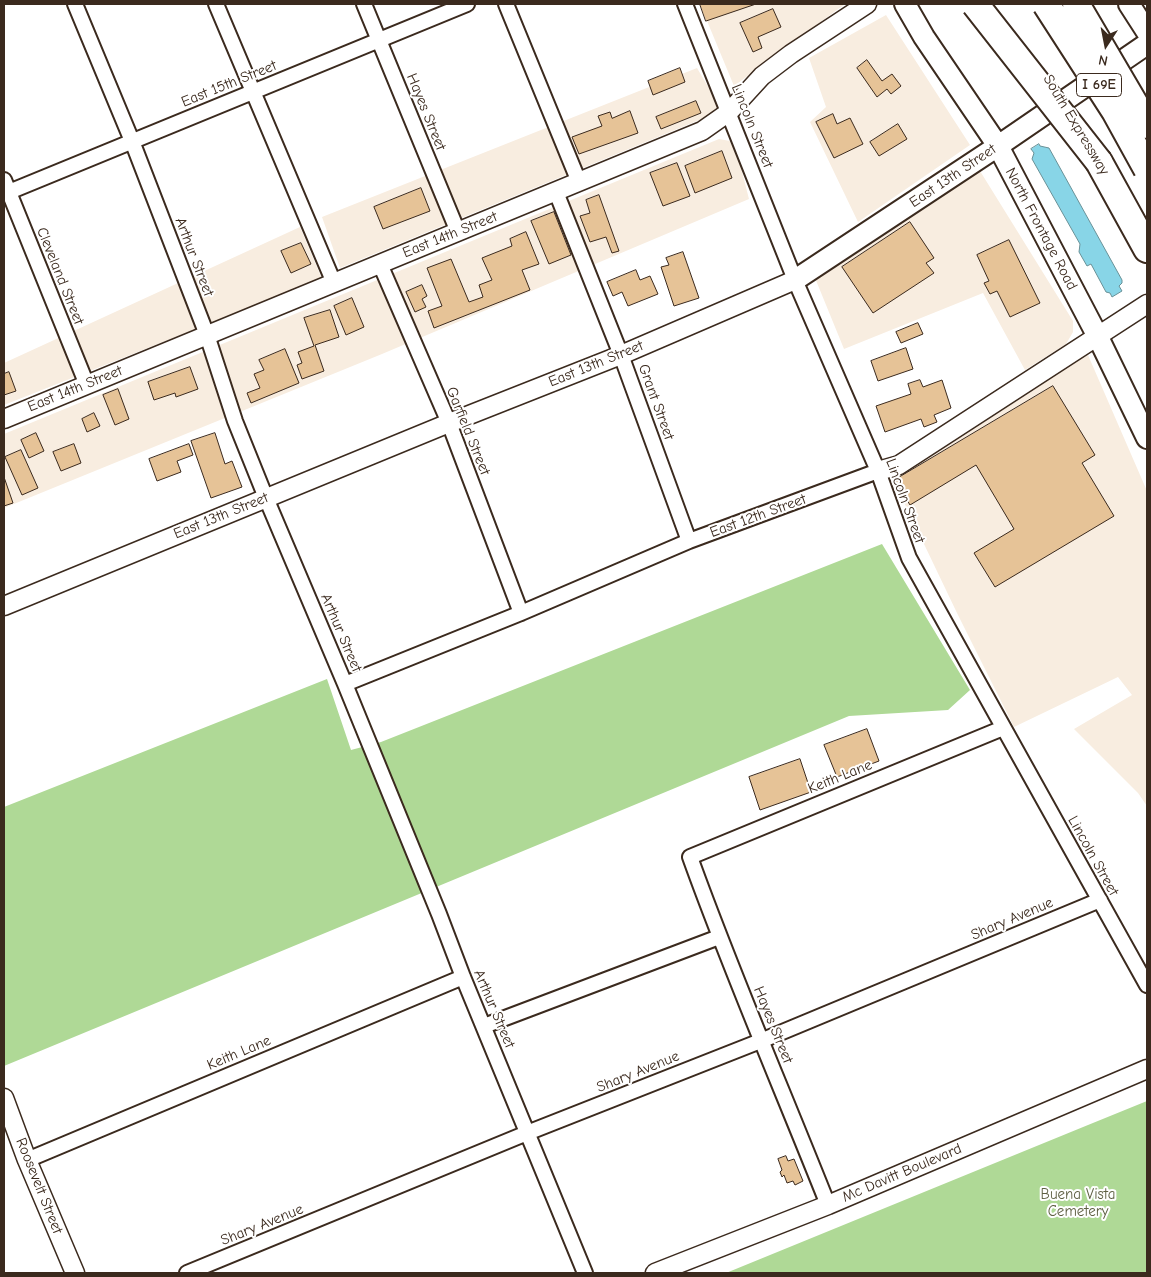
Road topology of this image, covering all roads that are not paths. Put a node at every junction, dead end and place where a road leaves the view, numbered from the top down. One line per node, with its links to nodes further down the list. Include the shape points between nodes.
1 (75, 4): 20 (street, Arthur Street)
2 (216, 4): 17 (street)
3 (364, 4): 15 (street, Hayes Street)
4 (467, 4): 15 (street, East 15th Street)
5 (506, 4): 24 (street)
6 (685, 4): 18 (street, Lincoln Street)
7 (867, 4): 18 (street, East 14th Street, via 762,76)
8 (905, 4): 21 (main road, North Frontage Road)
9 (975, 4): 22 (highway, bridge)
10 (999, 4): 22 (highway, South Expressway / I 69E, bridge)
11 (1046, 4): 23 (highway, I 69E, bridge, via 1115,111)
12 (1076, 4): 19 (highway, bridge)
13 (1129, 4): 14 (main road)
14 (1147, 32)
15 (379, 40): 17 (street, East 15th Street); 27 (street, Hayes Street)
16 (1147, 44): 21 (main road, East 13th Street)
17 (253, 92): 20 (street, East 15th Street); 31 (street)
18 (729, 112): 24 (street, East 14th Street, via 702,131); 30 (street, Lincoln Street)
19 (1147, 125)
20 (132, 141): 25 (street, East 15th Street); 33 (street, Arthur Street)
21 (998, 146): 30 (main road, East 13th Street); 34 (main road, North Frontage Road)
22 (1099, 162): 28 (highway, South Expressway / I 69E)
23 (1147, 168)
24 (579, 182): 26 (street, East 14th Street)
25 (5, 189): 36 (street, Cleveland Street)
26 (556, 192): 27 (street, East 14th Street); 35 (street, Grant Street)
27 (458, 232): 29 (street, East 14th Street)
28 (1147, 249)
29 (380, 264): 31 (street, East 14th Street); 38 (street, Garfield Street)
30 (795, 280): 35 (street, East 13th Street); 40 (street, Lincoln Street)
31 (334, 283): 33 (street, East 14th Street)
32 (1147, 304): 34 (street, East 12th Street)
33 (207, 335): 36 (street, East 14th Street); 41 (street, Arthur Street, via 235,421)
34 (1097, 335): 39 (main road, North Frontage Road); 40 (street, East 12th Street, via 899,465)
35 (621, 355): 38 (street, East 13th Street); 42 (street, Grant Street)
36 (87, 385): 37 (street, East 14th Street)
37 (4, 419)
38 (449, 423): 41 (street, East 13th Street); 44 (street, Garfield Street)
39 (1147, 438)
40 (878, 471): 42 (street, East 12th Street); 46 (street, Lincoln Street, via 909,558)
41 (266, 498): 43 (street, East 13th Street); 45 (street, Arthur Street)
42 (690, 541): 44 (street, East 12th Street)
43 (4, 606)
44 (521, 612): 45 (street, East 12th Street)
45 (345, 684): 50 (street, Arthur Street)
46 (1003, 728): 47 (street, Keith Lane); 48 (street, Lincoln Street)
47 (690, 857): 49 (street, Hayes Street)
48 (1100, 900): 51 (street, Lincoln Street); 53 (street, Shary Avenue)
49 (719, 937): 52 (street); 53 (street, Hayes Street)
50 (463, 977): 52 (street, Arthur Street); 57 (street, Keith Lane)
51 (1147, 985)
52 (484, 1026): 56 (street, Arthur Street)
53 (762, 1040): 56 (street, Shary Avenue); 58 (street, Hayes Street)
54 (1147, 1069): 58 (street, Mc Davitt Boulevard)
55 (4, 1098): 57 (street, Roosevelt Street)
56 (527, 1134): 60 (street, Shary Avenue); 61 (street, Arthur Street)
57 (27, 1160): 59 (street, Roosevelt Street)
58 (828, 1204): 62 (street, Mc Davitt Boulevard)
59 (75, 1273)
60 (187, 1273)
61 (585, 1273)
62 (655, 1273)

